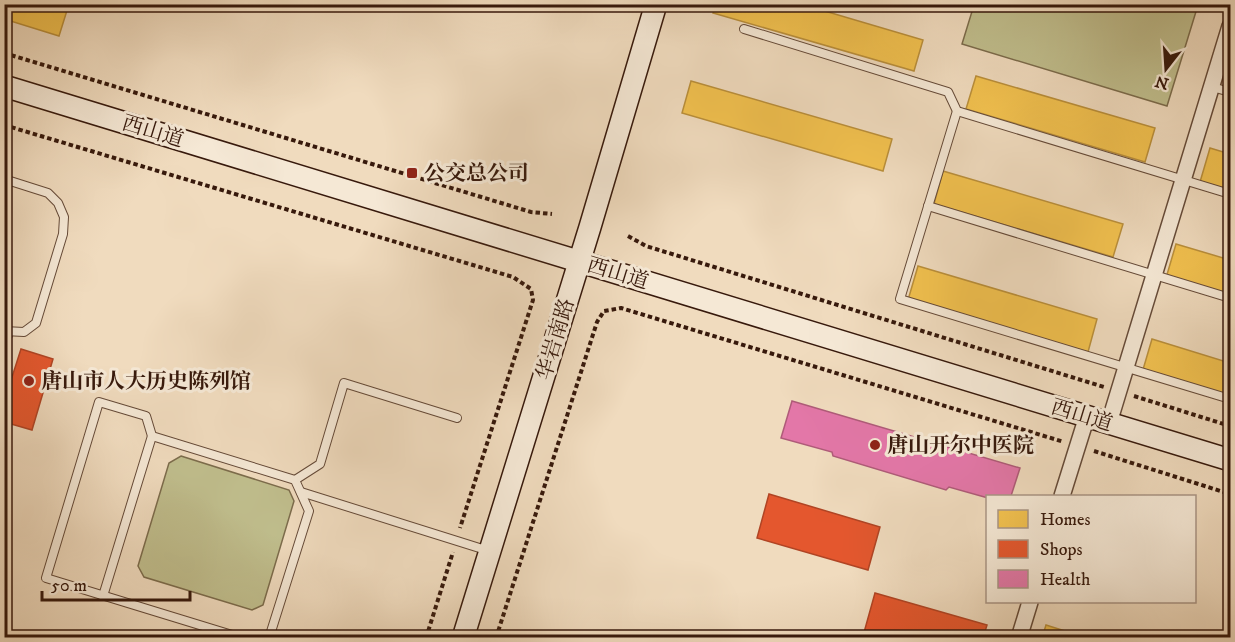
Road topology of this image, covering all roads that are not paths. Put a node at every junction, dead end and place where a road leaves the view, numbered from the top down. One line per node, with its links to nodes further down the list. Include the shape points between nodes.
1 (656, 4): 12 (street, 华岩南路)
2 (1230, 26): 5 (street)
3 (744, 29): 7 (lane, via 948,92)
4 (4, 86): 12 (street, 西山道)
5 (1212, 87): 6 (lane); 9 (street)
6 (1230, 92)
7 (957, 111): 9 (lane); 11 (lane)
8 (4, 179): 15 (lane, via 48,193 64,217 63,234 36,323 24,332)
9 (1183, 180): 10 (lane); 13 (street)
10 (1230, 194)
11 (928, 206): 13 (lane); 17 (lane, via 900,299)
12 (579, 261): 19 (street, 西山道); 27 (street, 华岩南路)
13 (1154, 275): 14 (lane); 17 (street)
14 (1230, 298)
15 (7, 332): 16 (lane)
16 (4, 346)
17 (1126, 368): 18 (lane); 21 (street)
18 (1230, 399)
19 (1087, 416): 21 (street, 西山道); 26 (street)
20 (458, 418): 24 (lane, via 344,383 320,464)
21 (1109, 423): 23 (street, 西山道)
22 (152, 436): 24 (lane); 28 (lane); 28 (lane, via 146,416 99,402 46,578)
23 (1230, 460)
24 (295, 480): 25 (lane)
25 (301, 492): 27 (lane); 31 (lane, via 309,511)
26 (1062, 495)
27 (490, 552): 32 (street, 华岩南路)
28 (103, 596): 30 (lane)
29 (1030, 603): 33 (street)
30 (242, 638)
31 (269, 638)
32 (463, 638)
33 (1019, 638)

